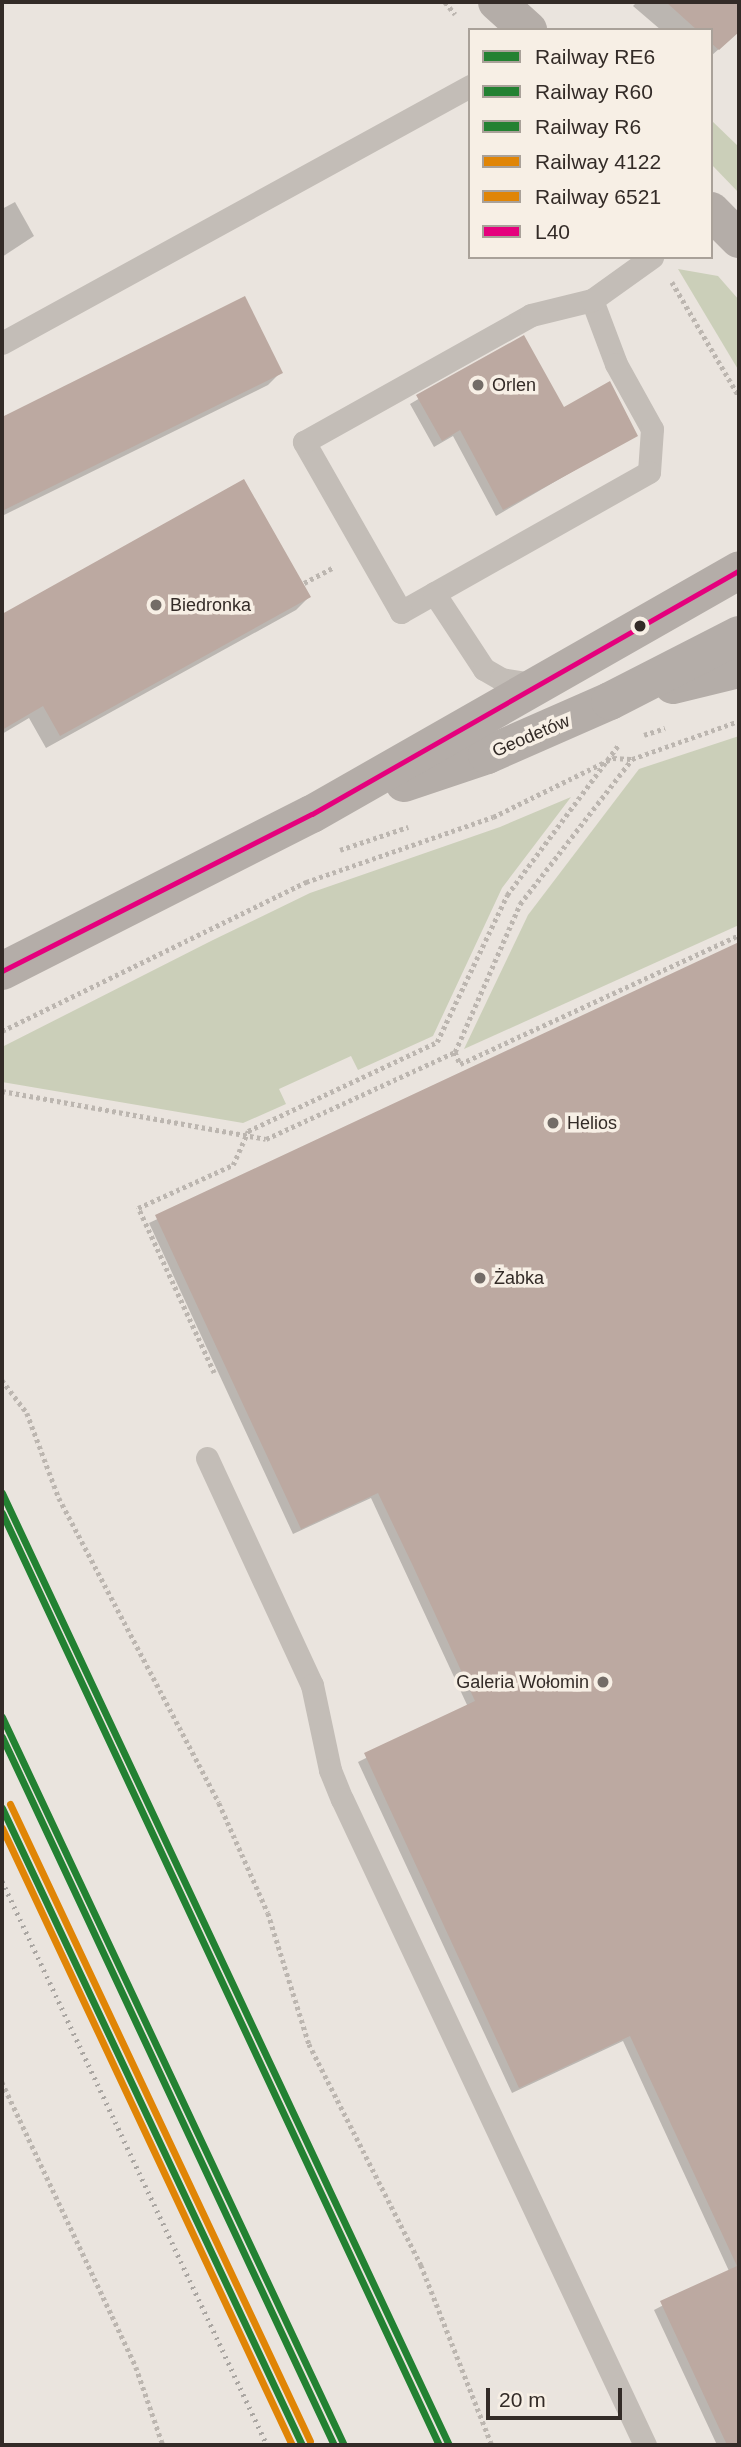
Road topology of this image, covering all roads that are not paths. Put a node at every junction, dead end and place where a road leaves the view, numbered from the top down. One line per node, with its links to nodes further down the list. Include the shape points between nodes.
1 (497, 2): 2 (main road)
2 (526, 28)
3 (468, 87): 8 (lane)
4 (713, 213): 5 (main road)
5 (739, 239)
6 (658, 263): 7 (lane)
7 (592, 300): 10 (lane, via 616,364 652,429 649,472); 10 (lane, via 531,315 304,442 401,612)
8 (2, 344)
9 (739, 570): 13 (main road, Geodetów)
10 (434, 593): 13 (lane, via 484,669 501,679)
11 (739, 635): 14 (main road, Geodetów)
12 (739, 669): 14 (main road)
13 (541, 686): 15 (main road, Geodetów)
14 (610, 701): 15 (main road, Geodetów, via 487,755)
15 (312, 814): 16 (main road, Geodetów)
16 (2, 971)
17 (207, 1458): 18 (lane, via 312,1685 334,1780)
18 (645, 2445)

